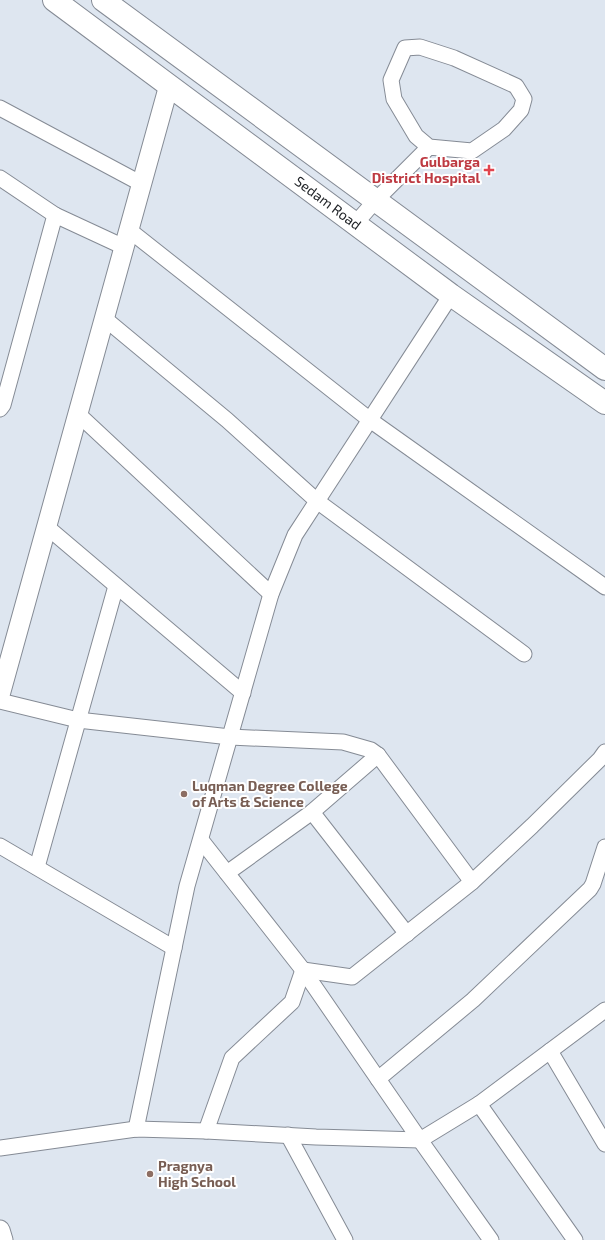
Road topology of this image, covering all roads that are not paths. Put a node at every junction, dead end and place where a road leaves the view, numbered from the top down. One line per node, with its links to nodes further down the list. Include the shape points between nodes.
1 (54, 0): 3 (main road, Sedam Road)
2 (103, 0): 8 (main road, Sedam Road)
3 (169, 85): 7 (street); 10 (main road, Sedam Road)
4 (0, 108): 7 (street)
5 (429, 147): 5 (street, via 472,152 504,129 521,110 524,100 516,86 447,56 420,47 406,48 391,80 394,100 416,136); 8 (street)
6 (0, 178): 9 (street)
7 (142, 184): 11 (street)
8 (375, 201): 10 (street); 14 (main road, Sedam Road)
9 (55, 215): 11 (street); 16 (street)
10 (355, 224): 12 (main road, Sedam Road)
11 (126, 239): 13 (street); 18 (street)
12 (451, 295): 15 (main road, Sedam Road); 18 (street)
13 (104, 318): 17 (street); 19 (street, via 227,420)
14 (605, 369)
15 (605, 404)
16 (0, 409)
17 (78, 414): 20 (street); 23 (street)
18 (370, 420): 19 (street); 22 (street)
19 (317, 501): 23 (street, via 295,535); 24 (street)
20 (46, 527): 21 (street); 26 (street)
21 (116, 586): 25 (street); 28 (street)
22 (605, 587)
23 (271, 594): 25 (street)
24 (524, 654)
25 (243, 693): 29 (street)
26 (0, 695)
27 (0, 700): 28 (street)
28 (78, 720): 29 (street); 36 (street)
29 (230, 737): 30 (street, via 343,742 371,750); 33 (street)
30 (378, 756): 32 (street); 38 (street)
31 (603, 757): 38 (street)
32 (312, 812): 37 (street); 39 (street)
33 (200, 840): 37 (street); 40 (street)
34 (0, 846): 36 (street)
35 (605, 847): 44 (street, via 590,890 473,1000)
36 (37, 867): 40 (street)
37 (227, 873): 41 (street)
38 (472, 882): 39 (street)
39 (407, 934): 41 (street, via 352,977)
40 (174, 948): 46 (street)
41 (303, 970): 44 (street); 47 (street, via 292,1002 232,1058)
42 (605, 1010): 43 (street)
43 (550, 1051): 45 (street); 50 (street)
44 (378, 1079): 49 (street)
45 (479, 1104): 49 (street); 56 (street)
46 (136, 1129): 47 (street); 51 (street)
47 (206, 1131): 48 (street)
48 (288, 1135): 49 (street); 54 (street)
49 (420, 1140): 55 (street)
50 (605, 1144)
51 (0, 1148)
52 (0, 1230): 53 (street)
53 (2, 1240)
54 (345, 1240)
55 (491, 1240)
56 (575, 1240)

